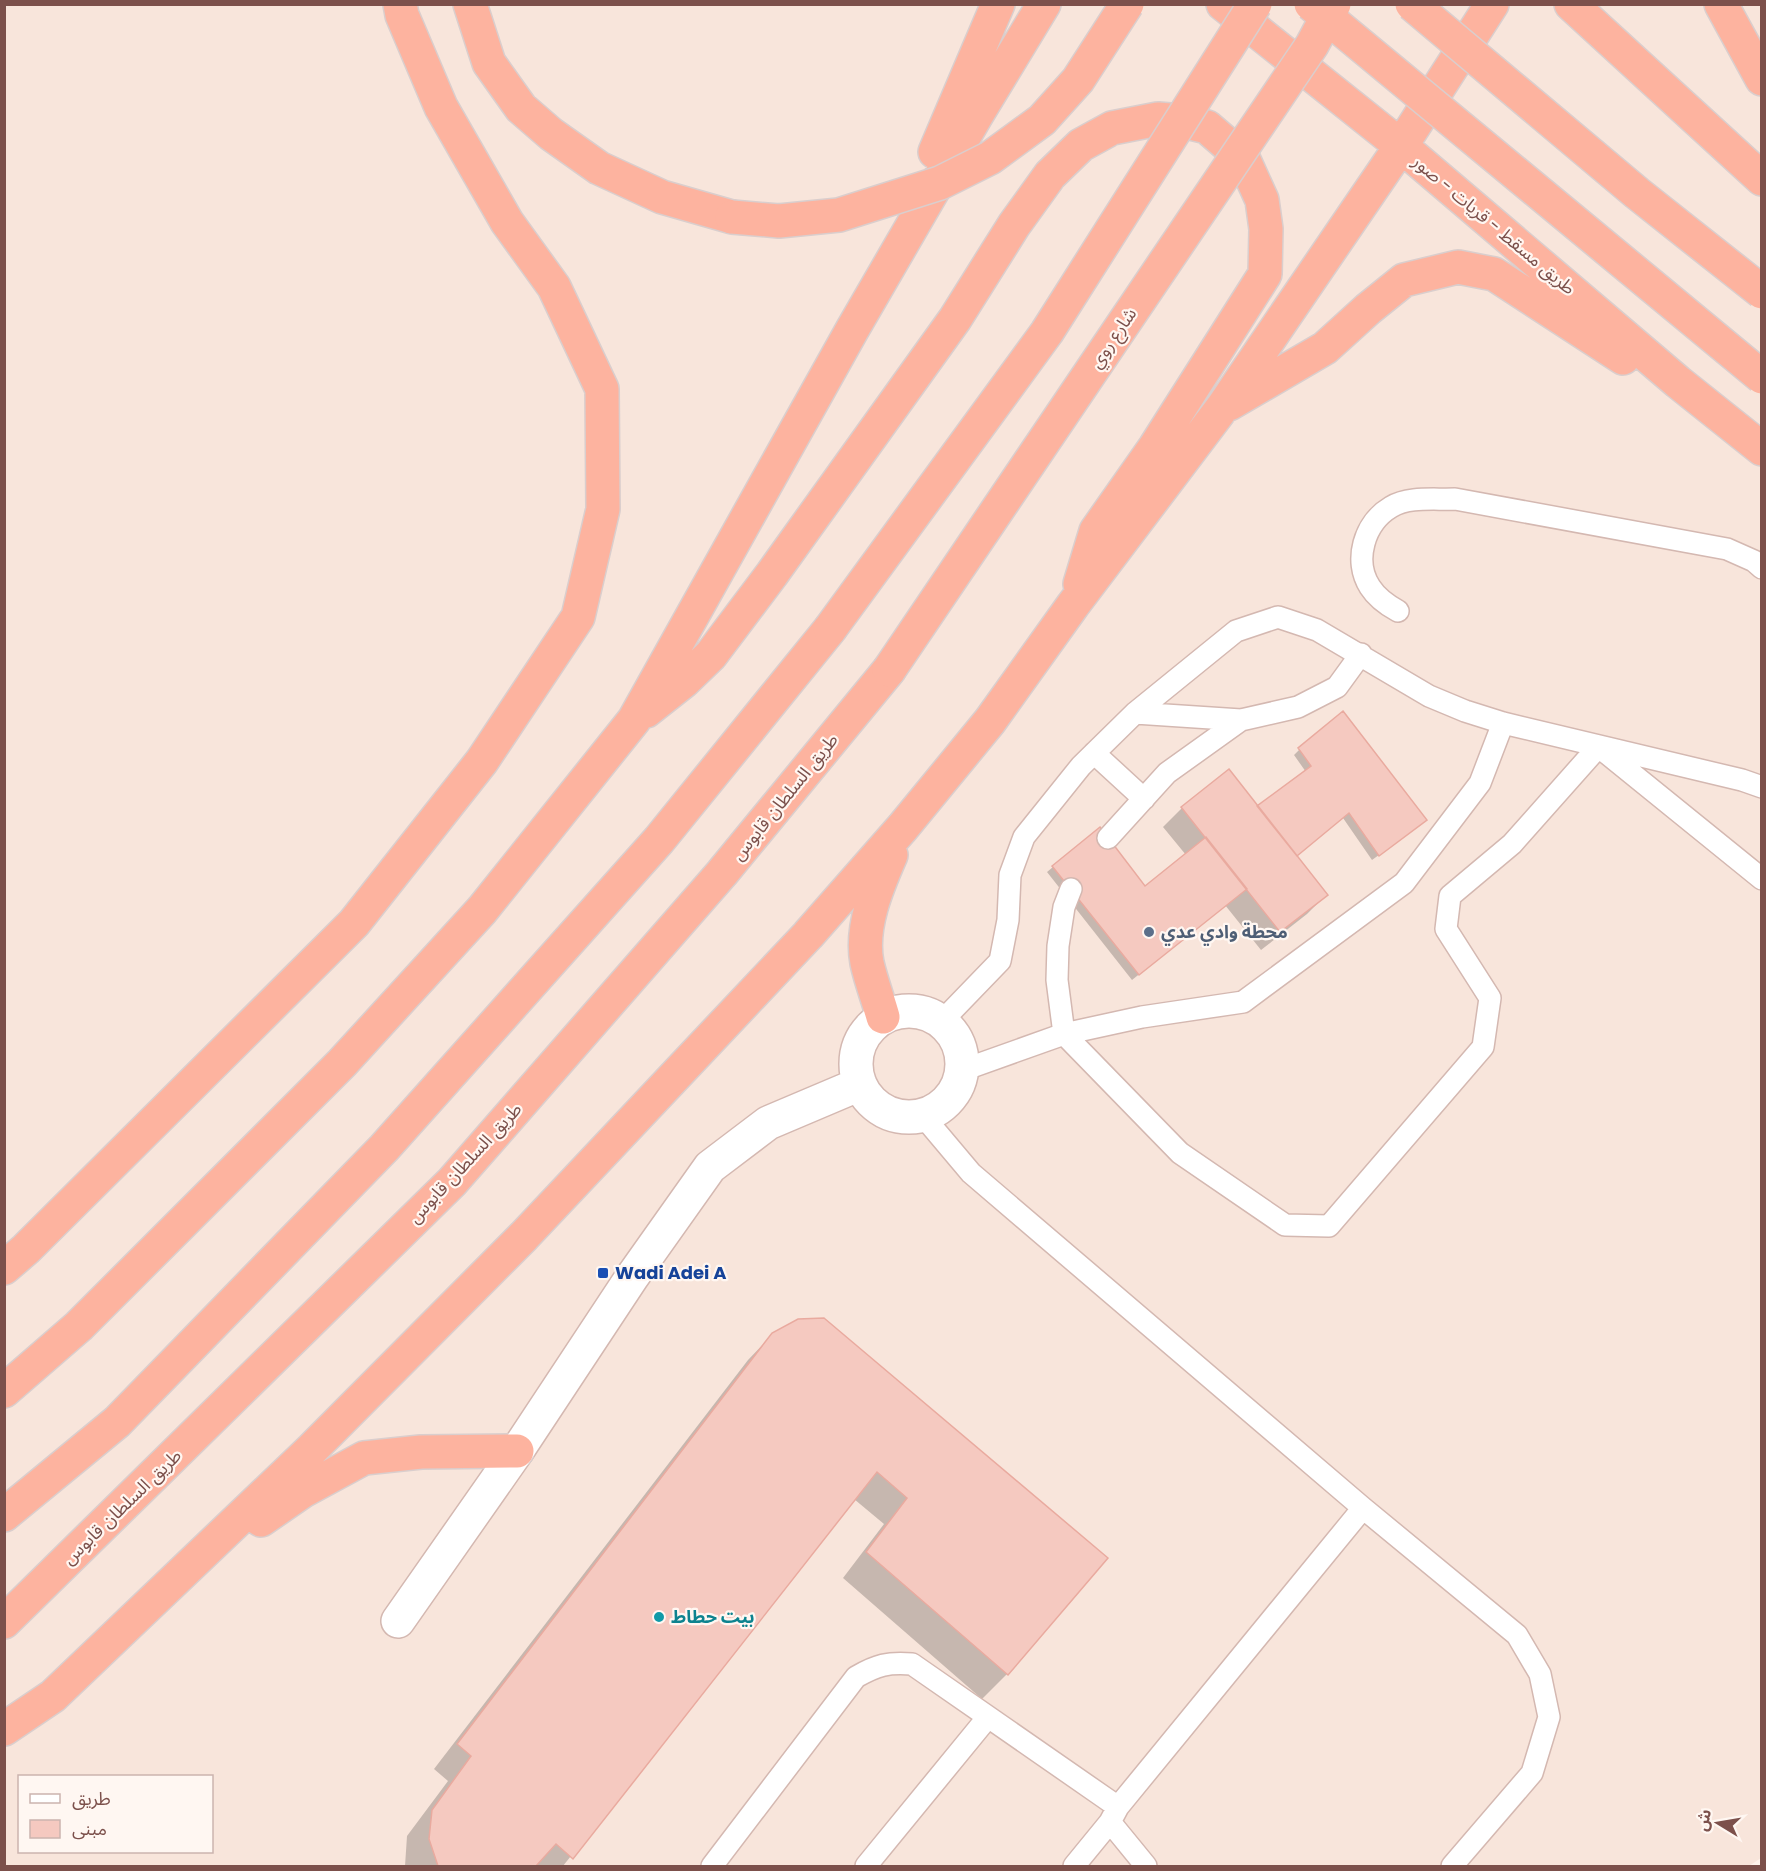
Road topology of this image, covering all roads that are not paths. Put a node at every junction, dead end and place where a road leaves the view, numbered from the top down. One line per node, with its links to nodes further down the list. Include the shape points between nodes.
1 (400, 4): 46 (highway, via 441,107 507,222 554,287 602,389 603,509 578,617 482,761 354,923)
2 (470, 4): 5 (highway, bridge, via 489,63 521,108 599,168 662,197 732,216 778,221 839,216 940,183 990,158 1041,120 1078,80)
3 (998, 4): 17 (highway, via 940,140)
4 (1044, 4): 17 (highway)
5 (1127, 4)
6 (1223, 4): 15 (highway, طريق مسقط - قريات - صور)
7 (1255, 4): 50 (highway, bridge, via 1047,332 830,629 659,840 384,1148 117,1422)
8 (1311, 4): 19 (highway, bridge)
9 (1334, 4): 27 (highway, شارع روي, bridge, via 1305,55)
10 (1412, 4): 18 (highway, bridge)
11 (1492, 4): 15 (highway)
12 (1571, 4): 16 (highway)
13 (1721, 4): 14 (highway)
14 (1761, 79)
15 (1401, 146): 20 (highway, طريق مسقط - قريات - صور); 21 (highway)
16 (1761, 179)
17 (901, 245): 29 (highway)
18 (1761, 292)
19 (1761, 377)
20 (1678, 382): 21 (highway, via 1628,361 1494,274 1458,267 1404,280 1325,348); 22 (highway, طريق مسقط - قريات - صور)
21 (1222, 408): 24 (highway)
22 (1761, 449)
23 (1761, 568): 25 (lane, via 1726,549 1455,499 1410,500 1392,506 1377,518 1362,551 1362,570 1370,587 1382,602)
24 (1073, 605): 29 (highway, via 1096,531 1155,447 1265,274 1262,200 1243,158 1207,127 1182,120 1158,119 1112,128 1081,145 1050,175 948,328 711,655); 36 (highway, via 990,721)
25 (1398, 611)
26 (1361, 654): 28 (lane, via 1317,630 1278,617 1236,631); 30 (lane, via 1337,687 1298,707); 31 (lane, via 1429,696)
27 (889, 670): 53 (highway, طريق السلطان قابوس, via 722,873 452,1182)
28 (1135, 712): 30 (lane); 33 (lane)
29 (634, 720): 47 (highway, via 482,910 342,1063 79,1326)
30 (1241, 720): 35 (lane, via 1167,773)
31 (1503, 723): 32 (lane); 42 (lane, via 1480,783 1404,883 1243,1002 1142,1017)
32 (1599, 746): 34 (lane); 38 (lane); 42 (lane, via 1512,844 1450,896 1446,929 1490,998 1483,1047 1329,1226 1285,1225 1180,1153)
33 (1094, 753): 35 (lane); 41 (lane, via 1024,837 1010,875 1008,920 1000,961)
34 (1761, 787)
35 (1144, 799): 37 (lane)
36 (903, 827): 40 (highway, via 875,891 869,916 867,962); 51 (highway, via 808,935 524,1236)
37 (1108, 838)
38 (1761, 879)
39 (1071, 889): 42 (lane, via 1058,946 1057,980)
40 (883, 1017): 41 (street, via 894,1012 919,1011); 44 (street, via 871,1027 856,1054)
41 (942, 1021): 43 (street, via 961,1048)
42 (1064, 1034): 43 (lane)
43 (963, 1070): 45 (street, via 953,1094)
44 (860, 1084): 45 (street, via 869,1099 889,1114 905,1118); 48 (street, via 768,1123 710,1167)
45 (923, 1116): 49 (lane, via 971,1173)
46 (4, 1268)
47 (4, 1391)
48 (517, 1451): 51 (highway, via 421,1452 364,1458 303,1491); 52 (street)
49 (1364, 1508): 56 (lane); 61 (lane, via 1517,1635 1540,1674 1549,1717 1532,1773)
50 (4, 1515)
51 (190, 1565): 55 (highway, via 53,1696)
52 (398, 1621)
53 (4, 1622)
54 (988, 1717): 56 (lane); 57 (lane, via 912,1664 892,1662 873,1667 856,1677); 58 (lane)
55 (4, 1729)
56 (1114, 1814): 59 (lane); 60 (lane)
57 (712, 1866)
58 (866, 1866)
59 (1074, 1866)
60 (1146, 1866)
61 (1452, 1866)

